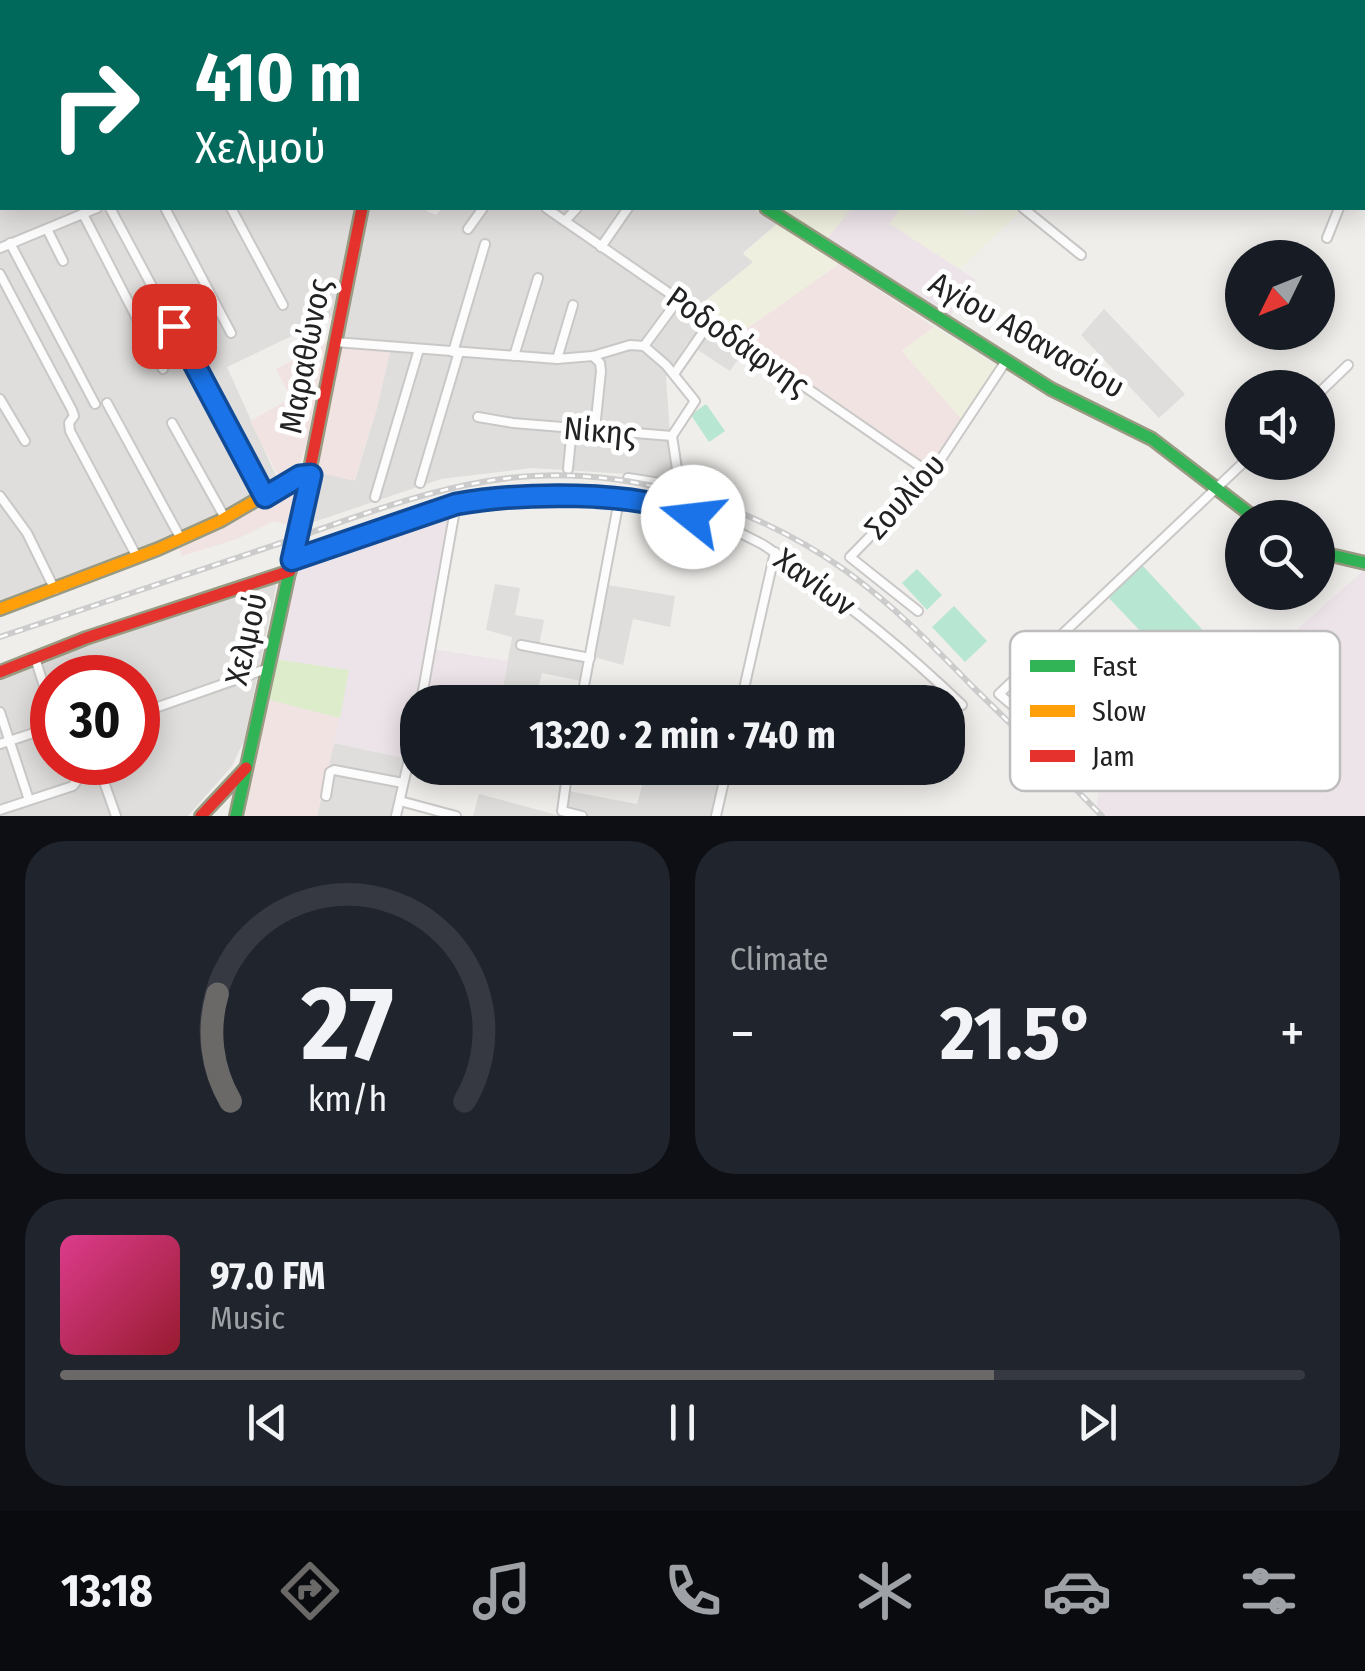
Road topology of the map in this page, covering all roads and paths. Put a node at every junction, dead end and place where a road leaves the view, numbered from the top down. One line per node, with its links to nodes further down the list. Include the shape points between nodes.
1 (92, 210): 13 (street)
2 (111, 210): 60 (street)
3 (166, 210): 30 (street)
4 (232, 210): 27 (street)
5 (362, 210): 31 (main road, Μαραθώνος)
6 (482, 210): 16 (street)
7 (549, 210): 14 (street, Ροδοδάφνης)
8 (574, 210): 14 (street)
9 (627, 210): 20 (street)
10 (769, 210): 38 (main road, Αγίου Αθανασίου)
11 (1025, 210): 22 (street)
12 (1337, 210): 17 (street)
13 (82, 214): 15 (street); 40 (street)
14 (565, 221): 20 (street, Ροδοδάφνης)
15 (47, 229): 18 (street); 23 (street)
16 (468, 229)
17 (1328, 238)
18 (10, 243): 21 (street); 45 (street)
19 (485, 244): 34 (street)
20 (602, 247): 26 (street, Ροδοδάφνης)
21 (0, 248)
22 (1081, 255)
23 (63, 261)
24 (0, 274): 70 (street, via 72,410 70,431)
25 (538, 278): 35 (street)
26 (678, 300): 29 (street, Ροδοδάφνης); 32 (street)
27 (283, 305)
28 (573, 305): 37 (street)
29 (710, 322): 41 (street); 53 (street, Ροδοδάφνης)
30 (231, 333)
31 (334, 342): 33 (street); 54 (main road, Μαραθώνος)
32 (644, 346): 36 (street); 41 (street, Νίκης)
33 (419, 349): 34 (street); 61 (street)
34 (456, 352): 35 (street); 57 (street)
35 (514, 356): 37 (street)
36 (593, 356): 37 (street); 49 (street, via 601,372)
37 (557, 359)
38 (1006, 361): 53 (street, Σουλίου); 58 (main road, Αγίου Αθανασίου, via 1152,438)
39 (1348, 365): 42 (street)
40 (163, 369)
41 (674, 374): 50 (street, Νίκης, via 695,402)
42 (1335, 378)
43 (0, 399): 51 (street)
44 (106, 403): 67 (street)
45 (95, 404)
46 (478, 417): 48 (street, Νίκης)
47 (172, 422): 66 (street)
48 (572, 428): 49 (street, Νίκης); 52 (street)
49 (595, 429): 50 (street, Νίκης)
50 (672, 436): 55 (street, via 677,484)
51 (25, 442)
52 (568, 469)
53 (930, 474): 75 (street, Σουλίου, via 850,556)
54 (311, 475): 60 (main road, Μαραθώνος); 71 (main road, Χελμού, bridge)
55 (628, 478)
56 (1225, 480): 58 (street)
57 (420, 483)
58 (1218, 487): 63 (main road, Αγίου Αθανασίου); 76 (street)
59 (0, 496): 65 (street)
60 (265, 497): 66 (main road, Μαραθώνος)
61 (375, 497)
62 (619, 500): 64 (street, Χανίων, via 520,497); 68 (street, Χανίων, via 679,510); 79 (street)
63 (1234, 500)
64 (456, 504): 71 (street, Χανίων); 84 (street)
65 (4, 508): 73 (street, via 27,534)
66 (226, 518): 67 (main road, Μαραθώνος)
67 (181, 539): 70 (main road, Μαραθώνος)
68 (775, 552): 86 (street); 87 (street, Χανίων, via 887,635)
69 (1335, 556): 72 (main road)
70 (138, 557): 73 (main road, Μαραθώνος)
71 (292, 560): 78 (main road); 81 (main road, Χελμού)
72 (1365, 563)
73 (55, 590): 74 (main road, Μαραθώνος)
74 (0, 610)
75 (918, 611)
76 (1065, 631)
77 (521, 645): 79 (street)
78 (43, 655)
79 (590, 658): 85 (street)
80 (30, 660): 82 (main road)
81 (266, 669): 89 (street); 93 (main road, Χελμού)
82 (0, 672)
83 (1010, 683): 88 (street, via 998,694)
84 (424, 685)
85 (584, 685)
86 (745, 685)
87 (941, 685)
88 (1010, 704)
89 (160, 706)
90 (0, 712): 92 (street)
91 (30, 734): 92 (street)
92 (5, 742): 101 (street)
93 (246, 768): 107 (main road); 108 (main road, Χελμού)
94 (400, 782): 100 (street, via 334,770)
95 (74, 785): 101 (street)
96 (106, 785): 106 (street)
97 (403, 785): 102 (street)
98 (566, 785): 111 (street, via 562,811)
99 (723, 785): 112 (street)
100 (326, 796)
101 (29, 800): 103 (street)
102 (400, 801): 109 (street); 110 (street)
103 (18, 804): 104 (street); 105 (street)
104 (0, 810)
105 (22, 816)
106 (116, 816)
107 (201, 816)
108 (236, 816)
109 (396, 816)
110 (456, 816)
111 (582, 816)
112 (716, 816)

